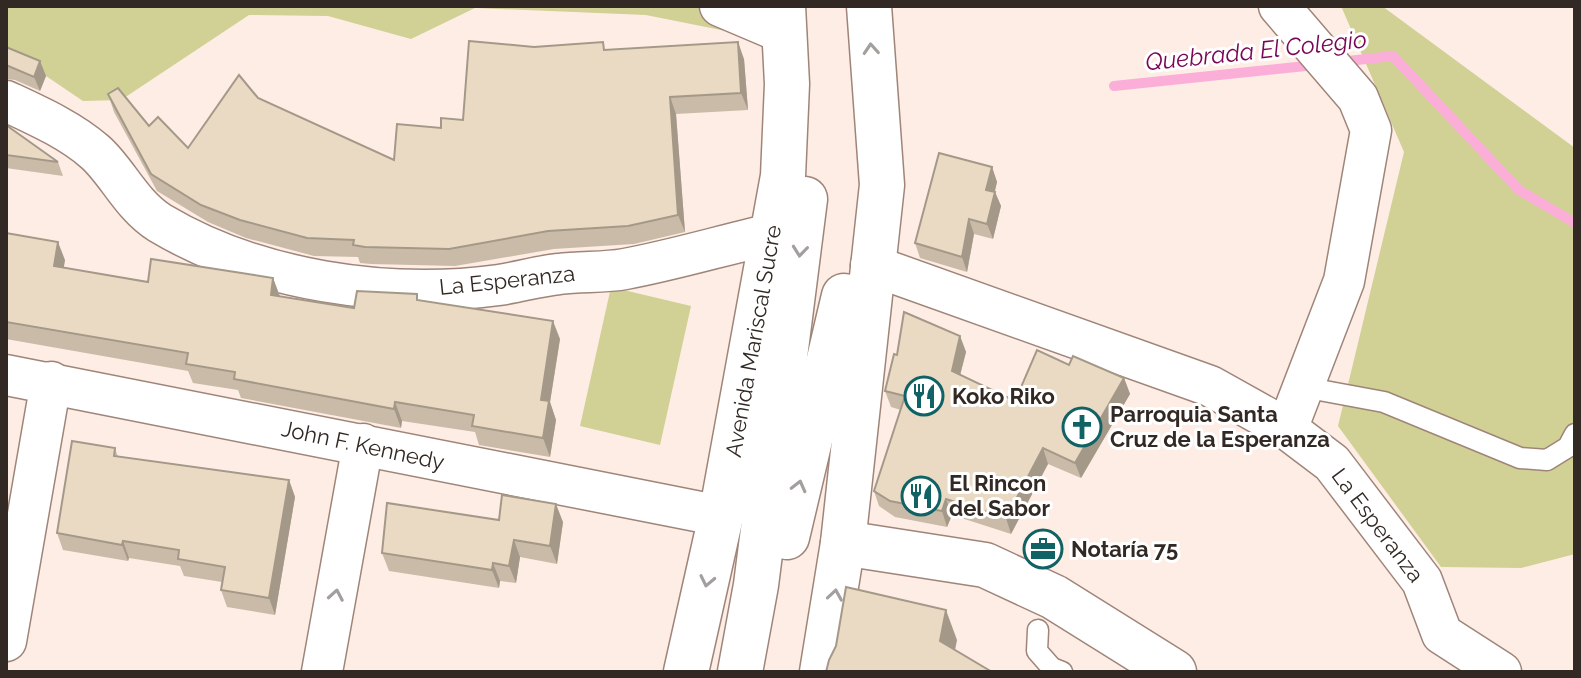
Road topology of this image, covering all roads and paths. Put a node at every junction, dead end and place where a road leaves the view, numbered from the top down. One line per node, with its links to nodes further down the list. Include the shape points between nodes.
1 (720, 6): 4 (street)
2 (869, 6): 5 (main road, one-way to 2)
3 (1279, 6): 11 (street, via 1358,98 1371,130 1344,281)
4 (792, 15): 7 (main road, Avenida Mariscal Sucre, via 783,176); 21 (main road, Avenida Mariscal Sucre, one-way to 21, via 816,94 758,570)
5 (874, 92): 8 (main road, via 882,185); 22 (main road, one-way to 5, via 842,310)
6 (6, 101): 7 (street, La Esperanza, via 97,153 118,184 157,221 207,248 284,272 363,286 436,289 623,270)
7 (772, 234): 15 (main road, Avenida Mariscal Sucre)
8 (871, 265): 12 (street, La Esperanza, via 1210,386); 16 (main road)
9 (6, 375): 10 (street, John F. Kennedy)
10 (51, 382): 14 (street, John F. Kennedy); 18 (street)
11 (1303, 387): 12 (street); 13 (lane, via 1384,402 1520,458 1547,460 1568,447)
12 (1287, 429): 26 (street, La Esperanza, via 1332,463 1422,581 1442,634)
13 (1575, 434)
14 (363, 444): 15 (street, John F. Kennedy); 19 (street, one-way to 14)
15 (721, 516): 20 (main road, Avenida Mariscal Sucre, one-way to 20)
16 (843, 543): 17 (main road, via 985,565); 23 (main road, one-way to 16)
17 (1043, 620): 24 (lane, via 1037,651); 25 (main road)
18 (6, 641)
19 (322, 672)
20 (686, 672)
21 (740, 672)
22 (759, 672)
23 (822, 672)
24 (1062, 672)
25 (1174, 672)
26 (1501, 672)

